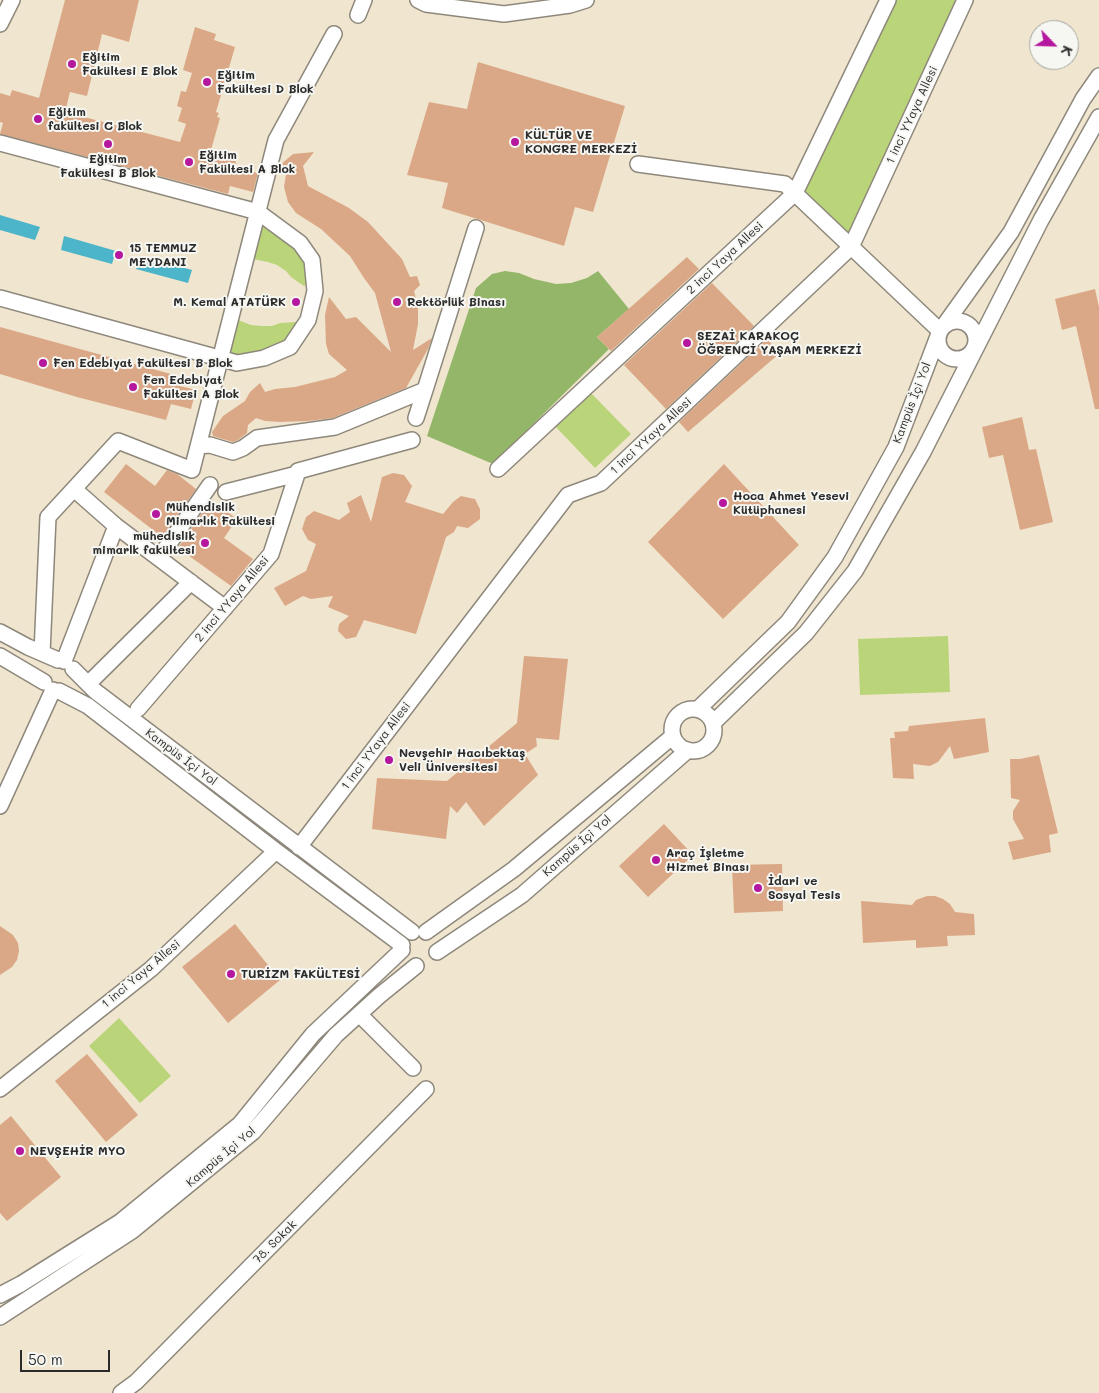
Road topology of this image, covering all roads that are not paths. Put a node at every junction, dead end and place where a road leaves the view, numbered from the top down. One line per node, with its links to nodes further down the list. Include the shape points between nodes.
1 (12, 0): 8 (street)
2 (355, 0): 3 (street, via 358,15)
3 (364, 0)
4 (418, 0): 5 (street, via 426,4 504,14)
5 (586, 0)
6 (888, 0): 14 (street, 2 inci Yaya Allesi)
7 (965, 0): 17 (street, 1 inci YYaya Allesi)
8 (0, 24)
9 (334, 34): 15 (street, via 276,140)
10 (1099, 76): 19 (street, Kampüs İçi Yol, via 1083,99 1011,232)
11 (1099, 117): 20 (street, via 1041,220)
12 (0, 143): 15 (street)
13 (638, 164): 14 (street, via 785,184)
14 (795, 193): 17 (street); 26 (street, 2 inci Yaya Allesi)
15 (258, 212): 21 (street); 21 (street, via 300,243 312,260 315,291 310,313 290,347 264,358 237,363)
16 (476, 228): 22 (street)
17 (851, 247): 19 (street); 49 (street, 1 inci YYaya Allesi, via 601,483 568,496)
18 (0, 298): 21 (street)
19 (940, 331): 20 (street, via 938,343 948,358 959,360); 20 (street, via 949,323 962,321 968,324 976,334); 42 (street, Kampüs İçi Yol, via 896,447 835,557 788,622)
20 (974, 351): 43 (street, via 923,452 855,571 806,633)
21 (220, 359): 25 (street)
22 (425, 390): 23 (street); 25 (street, via 335,427 257,438 233,452 210,445)
23 (416, 418)
24 (412, 440): 28 (street)
25 (198, 446): 27 (street)
26 (498, 469)
27 (192, 470): 29 (street, via 118,442); 30 (street)
28 (297, 474): 30 (street); 34 (street, 2 inci YYaya Allesi, via 271,554)
29 (74, 489): 31 (street); 36 (street, via 48,516)
30 (217, 489): 32 (street)
31 (116, 526): 32 (street); 38 (street)
32 (159, 558): 33 (street)
33 (191, 582): 34 (street); 39 (street)
34 (224, 608): 41 (street, 2 inci YYaya Allesi)
35 (0, 632): 36 (street, Kampüs İçi Yol)
36 (42, 653): 38 (street, Kampüs İçi Yol)
37 (0, 656): 40 (street, Kampüs İçi Yol)
38 (65, 663): 39 (street, Kampüs İçi Yol)
39 (88, 684): 45 (street, Kampüs İçi Yol)
40 (52, 688): 47 (street, Kampüs İçi Yol, via 88,706); 48 (street)
41 (138, 709)
42 (698, 709): 43 (street); 44 (street, via 684,711 678,716 672,728)
43 (713, 723): 46 (street, via 709,744 695,751)
44 (673, 736): 46 (street, via 681,748); 51 (street, Kampüs İçi Yol, via 514,869)
45 (166, 746): 47 (street); 49 (street, Kampüs İçi Yol)
46 (688, 750): 53 (street, Kampüs İçi Yol, via 522,895)
47 (154, 758): 50 (street, Kampüs İçi Yol)
48 (0, 806)
49 (299, 847): 51 (street, Kampüs İçi Yol)
50 (276, 851): 52 (street, Kampüs İçi Yol); 57 (street, 1 inci Yaya Allesi, via 151,969)
51 (419, 932): 52 (street, via 404,939); 53 (street, via 434,939)
52 (402, 948): 54 (street, via 404,959); 59 (street, Kampüs İçi Yol, via 314,1034 240,1124 120,1222 21,1284)
53 (437, 952): 54 (street, via 429,964)
54 (416, 966): 55 (street, Kampüs İçi Yol)
55 (359, 1014): 56 (street); 60 (street, Kampüs İçi Yol, via 336,1035 253,1132 132,1231)
56 (412, 1068)
57 (0, 1089)
58 (426, 1090): 61 (street, 78. Sokak, via 136,1382)
59 (3, 1288)
60 (0, 1317)
61 (121, 1393)

